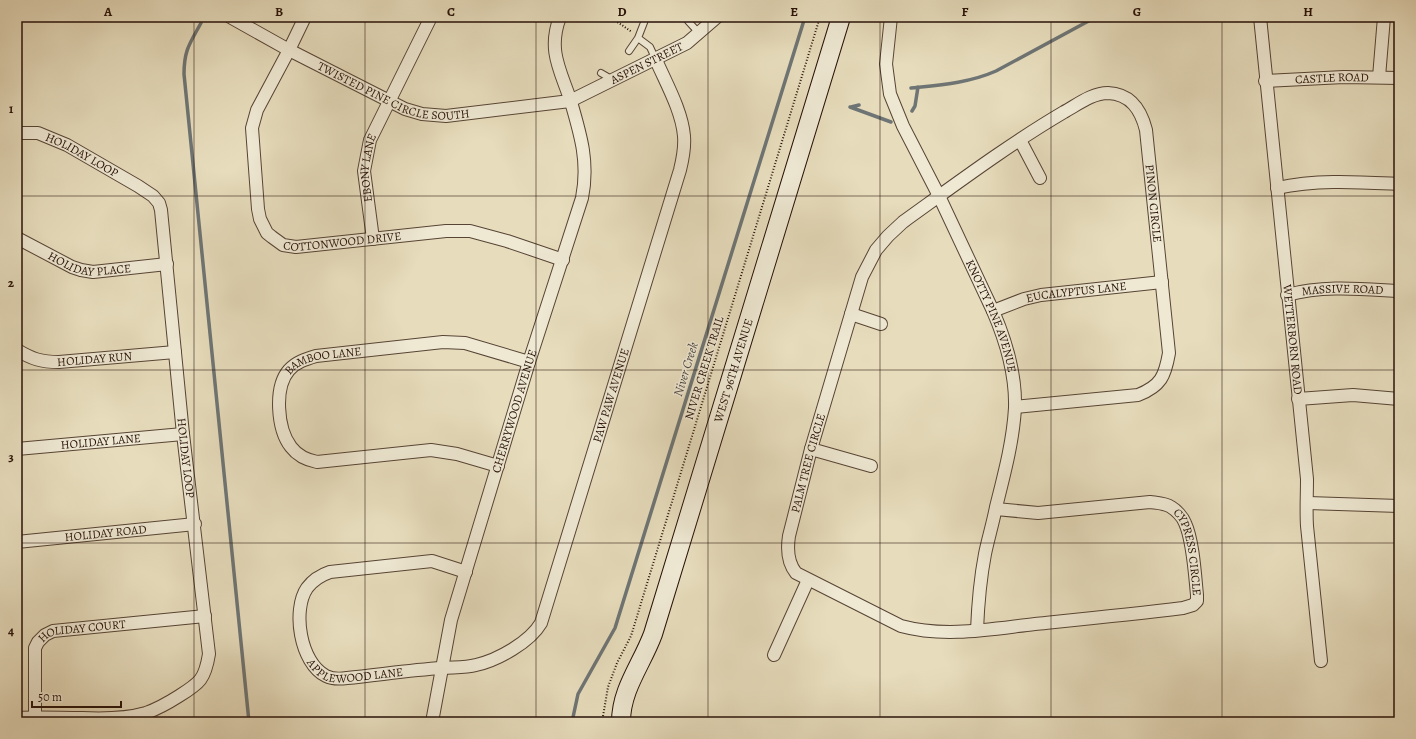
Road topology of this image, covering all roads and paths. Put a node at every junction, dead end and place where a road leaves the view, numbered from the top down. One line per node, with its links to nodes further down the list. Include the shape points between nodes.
1 (230, 17): 17 (street, TWISTED PINE CIRCLE SOUTH)
2 (305, 17): 17 (street, COTTONWOOD DRIVE)
3 (431, 17): 25 (street, EBONY LANE)
4 (560, 17): 26 (street, CHERRYWOOD AVENUE, via 555,35 555,54)
5 (610, 17): 14 (path, via 632,32)
6 (717, 17): 15 (street, ASPEN STREET)
7 (820, 17): 69 (path, NIVER CREEK TRAIL, via 631,636 608,687)
8 (841, 17): 70 (street, WEST 96TH AVENUE, via 653,634 627,689)
9 (891, 17): 32 (street, KNOTTY PINE AVENUE, via 886,64 890,94 903,126)
10 (1260, 17): 24 (street, WETTERBORN ROAD)
11 (1384, 17): 21 (street)
12 (645, 20): 16 (lane)
13 (688, 21): 15 (lane)
14 (634, 27)
15 (699, 33): 19 (street, ASPEN STREET, via 688,43)
16 (638, 38): 18 (lane); 19 (lane, via 650,47)
17 (289, 50): 25 (street, TWISTED PINE CIRCLE SOUTH); 34 (street, COTTONWOOD DRIVE, via 257,110 252,128 258,209 263,226 283,245 296,247)
18 (629, 51)
19 (656, 60): 23 (street, ASPEN STREET); 65 (street, PAW PAW AVENUE, via 681,121 684,155 541,623 525,641 487,662 466,667)
20 (601, 72): 23 (lane)
21 (1379, 76): 22 (street, CASTLE ROAD); 24 (street, CASTLE ROAD)
22 (1399, 78)
23 (613, 80): 26 (street, ASPEN STREET)
24 (1265, 81): 31 (street, WETTERBORN ROAD)
25 (389, 100): 26 (street, TWISTED PINE CIRCLE SOUTH, via 405,109 422,114 446,116); 34 (street, EBONY LANE, via 370,140 365,162 364,183)
26 (570, 101): 35 (street, CHERRYWOOD AVENUE, via 581,139 586,169 582,198)
27 (17, 133): 36 (street, HOLIDAY LOOP, via 38,133 67,145 153,196 161,210)
28 (1020, 140): 29 (street); 32 (street, PINON CIRCLE); 37 (street, PINON CIRCLE, via 1095,96 1109,93 1128,98 1133,103 1142,116 1146,130)
29 (1040, 178)
30 (1399, 184): 31 (street, via 1308,183)
31 (1277, 188): 39 (street, WETTERBORN ROAD)
32 (939, 196): 40 (street, KNOTTY PINE AVENUE); 41 (street, PALM TREE CIRCLE, via 903,222 876,250 862,277)
33 (17, 238): 36 (street, HOLIDAY PLACE, via 72,267 93,272)
34 (373, 239): 35 (street, COTTONWOOD DRIVE, via 446,231 470,232 507,241)
35 (563, 260): 45 (street, CHERRYWOOD AVENUE)
36 (167, 264): 44 (street, HOLIDAY LOOP)
37 (1162, 282): 40 (street, EUCALYPTUS LANE, via 1042,295 1024,298); 48 (street, PINON CIRCLE, via 1169,353 1163,377 1156,385 1138,395)
38 (1399, 291): 39 (street, MASSIVE ROAD, via 1334,288 1306,290)
39 (1287, 295): 46 (street, WETTERBORN ROAD)
40 (993, 310): 48 (street, KNOTTY PINE AVENUE, via 1008,353)
41 (851, 314): 42 (street); 51 (street, PALM TREE CIRCLE)
42 (881, 324)
43 (17, 350): 44 (street, HOLIDAY RUN, via 45,362)
44 (175, 352): 49 (street, HOLIDAY LOOP)
45 (529, 362): 52 (street, CHERRYWOOD AVENUE); 52 (street, BAMBOO LANE, via 465,343 443,342 316,356 290,369 280,387 279,409 284,434 290,446 310,461 431,450 457,454)
46 (1298, 399): 47 (street, via 1353,395); 54 (street, WETTERBORN ROAD)
47 (1399, 399)
48 (1015, 407): 56 (street, KNOTTY PINE AVENUE)
49 (183, 434): 50 (street, HOLIDAY LANE); 57 (street, HOLIDAY LOOP)
50 (17, 449)
51 (811, 449): 53 (street); 60 (street, PALM TREE CIRCLE, via 787,549 791,567)
52 (498, 466): 59 (street, CHERRYWOOD AVENUE)
53 (871, 466)
54 (1308, 503): 55 (street); 64 (street, WETTERBORN ROAD, via 1307,526)
55 (1399, 506)
56 (996, 509): 62 (street, KNOTTY PINE AVENUE, via 979,589); 62 (street, CYPRESS CIRCLE, via 1038,513 1150,502 1171,507 1185,522 1198,595 1193,605 1184,608)
57 (195, 524): 58 (street, HOLIDAY ROAD); 61 (street, HOLIDAY LOOP)
58 (17, 542)
59 (466, 572): 65 (street, CHERRYWOOD AVENUE, via 451,620); 65 (street, APPLEWOOD LANE, via 432,561 330,572 308,586 302,599 300,622 307,656 318,670 330,678)
60 (808, 580): 62 (street, PALM TREE CIRCLE, via 901,626 937,632); 63 (street)
61 (205, 616): 66 (street, HOLIDAY LOOP, via 209,654 204,675 190,689 171,701 145,713 128,717); 66 (street, HOLIDAY COURT, via 53,631 45,634 38,642 34,653)
62 (977, 630)
63 (774, 655)
64 (1321, 661)
65 (442, 668): 68 (street, CHERRYWOOD AVENUE)
66 (35, 717): 67 (street, HOLIDAY LOOP)
67 (17, 718)
68 (432, 722)
69 (602, 722)
70 (621, 722)

